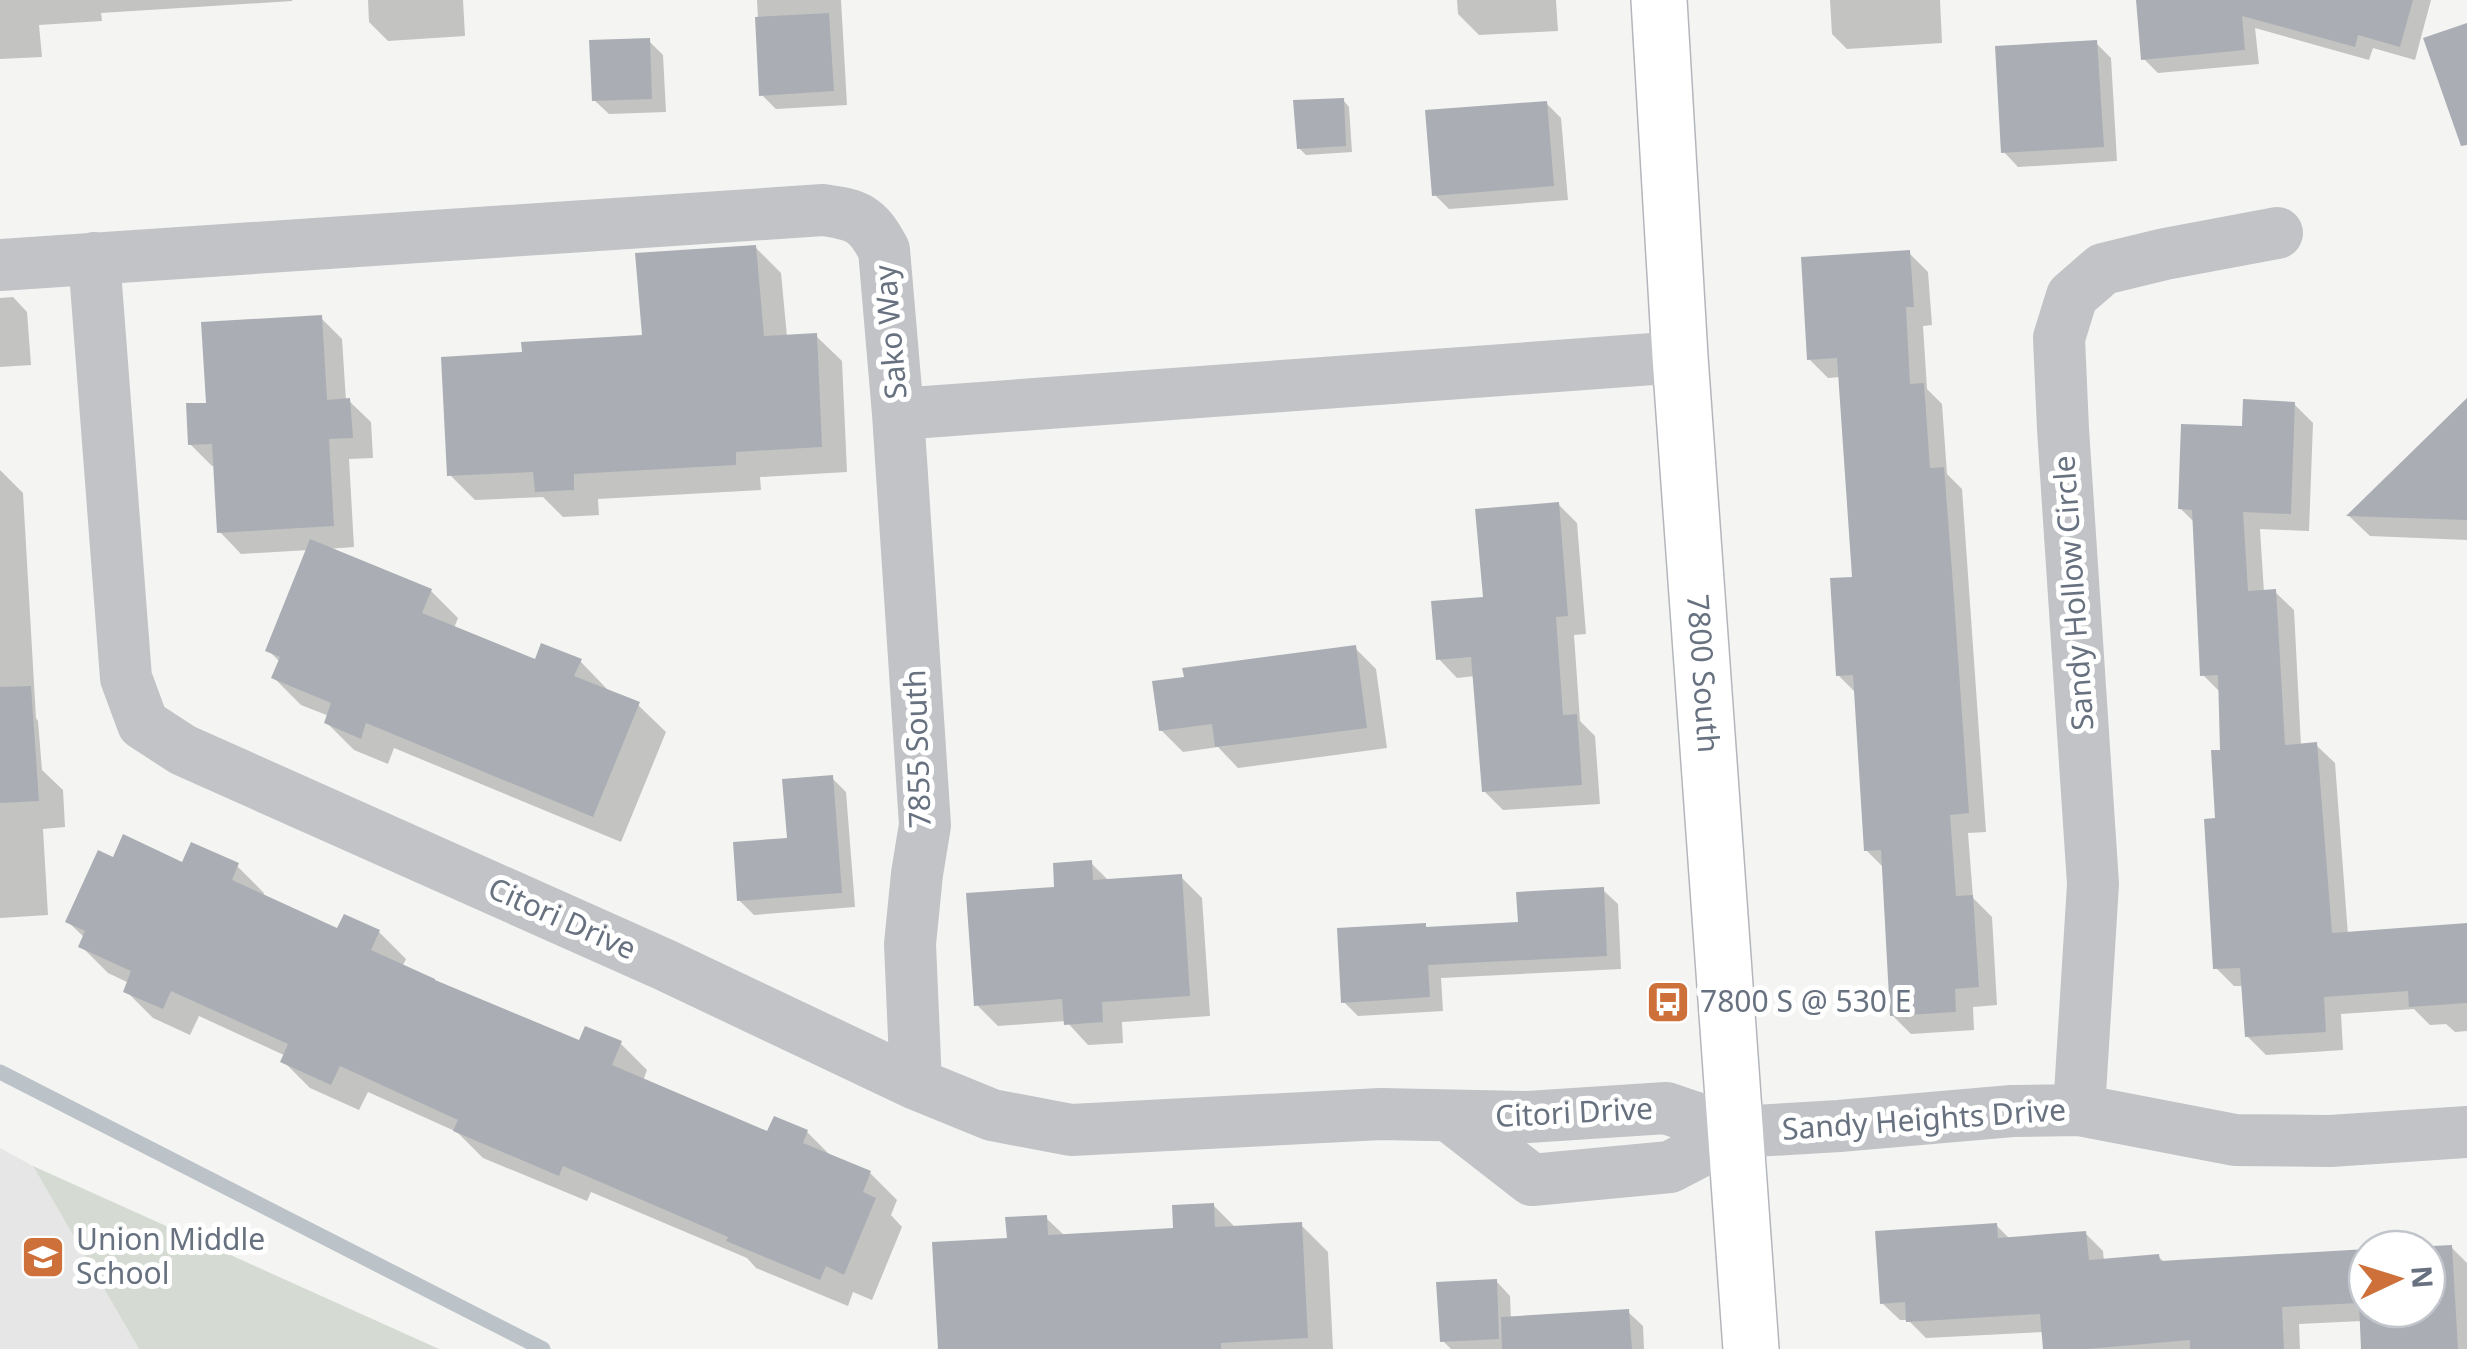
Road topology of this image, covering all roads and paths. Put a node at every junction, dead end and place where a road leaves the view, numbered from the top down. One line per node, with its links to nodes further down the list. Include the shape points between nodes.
1 (1659, 0): 5 (main road, 7800 South)
2 (2277, 233): 8 (street, Sandy Hollow Circle, via 2103,269 2072,296 2060,338 2094,884)
3 (94, 258): 4 (street, Sako Way); 6 (street, Sako Way, via 823,210 850,214 872,228 884,250); 7 (street, Citori Drive, via 126,678 143,724 183,750)
4 (0, 265)
5 (1680, 357): 6 (street, Sako Way); 9 (main road, 7800 South)
6 (898, 414): 7 (street, 7855 South, via 925,825 910,944)
7 (916, 1084): 9 (street, Citori Drive, via 992,1115 1071,1130 1666,1108)
8 (2079, 1110): 9 (street, Sandy Heights Drive); 10 (street, Sandy Heights Drive, via 2234,1140)
9 (1737, 1132): 11 (main road, 7800 South)
10 (2467, 1132)
11 (1751, 1349)

